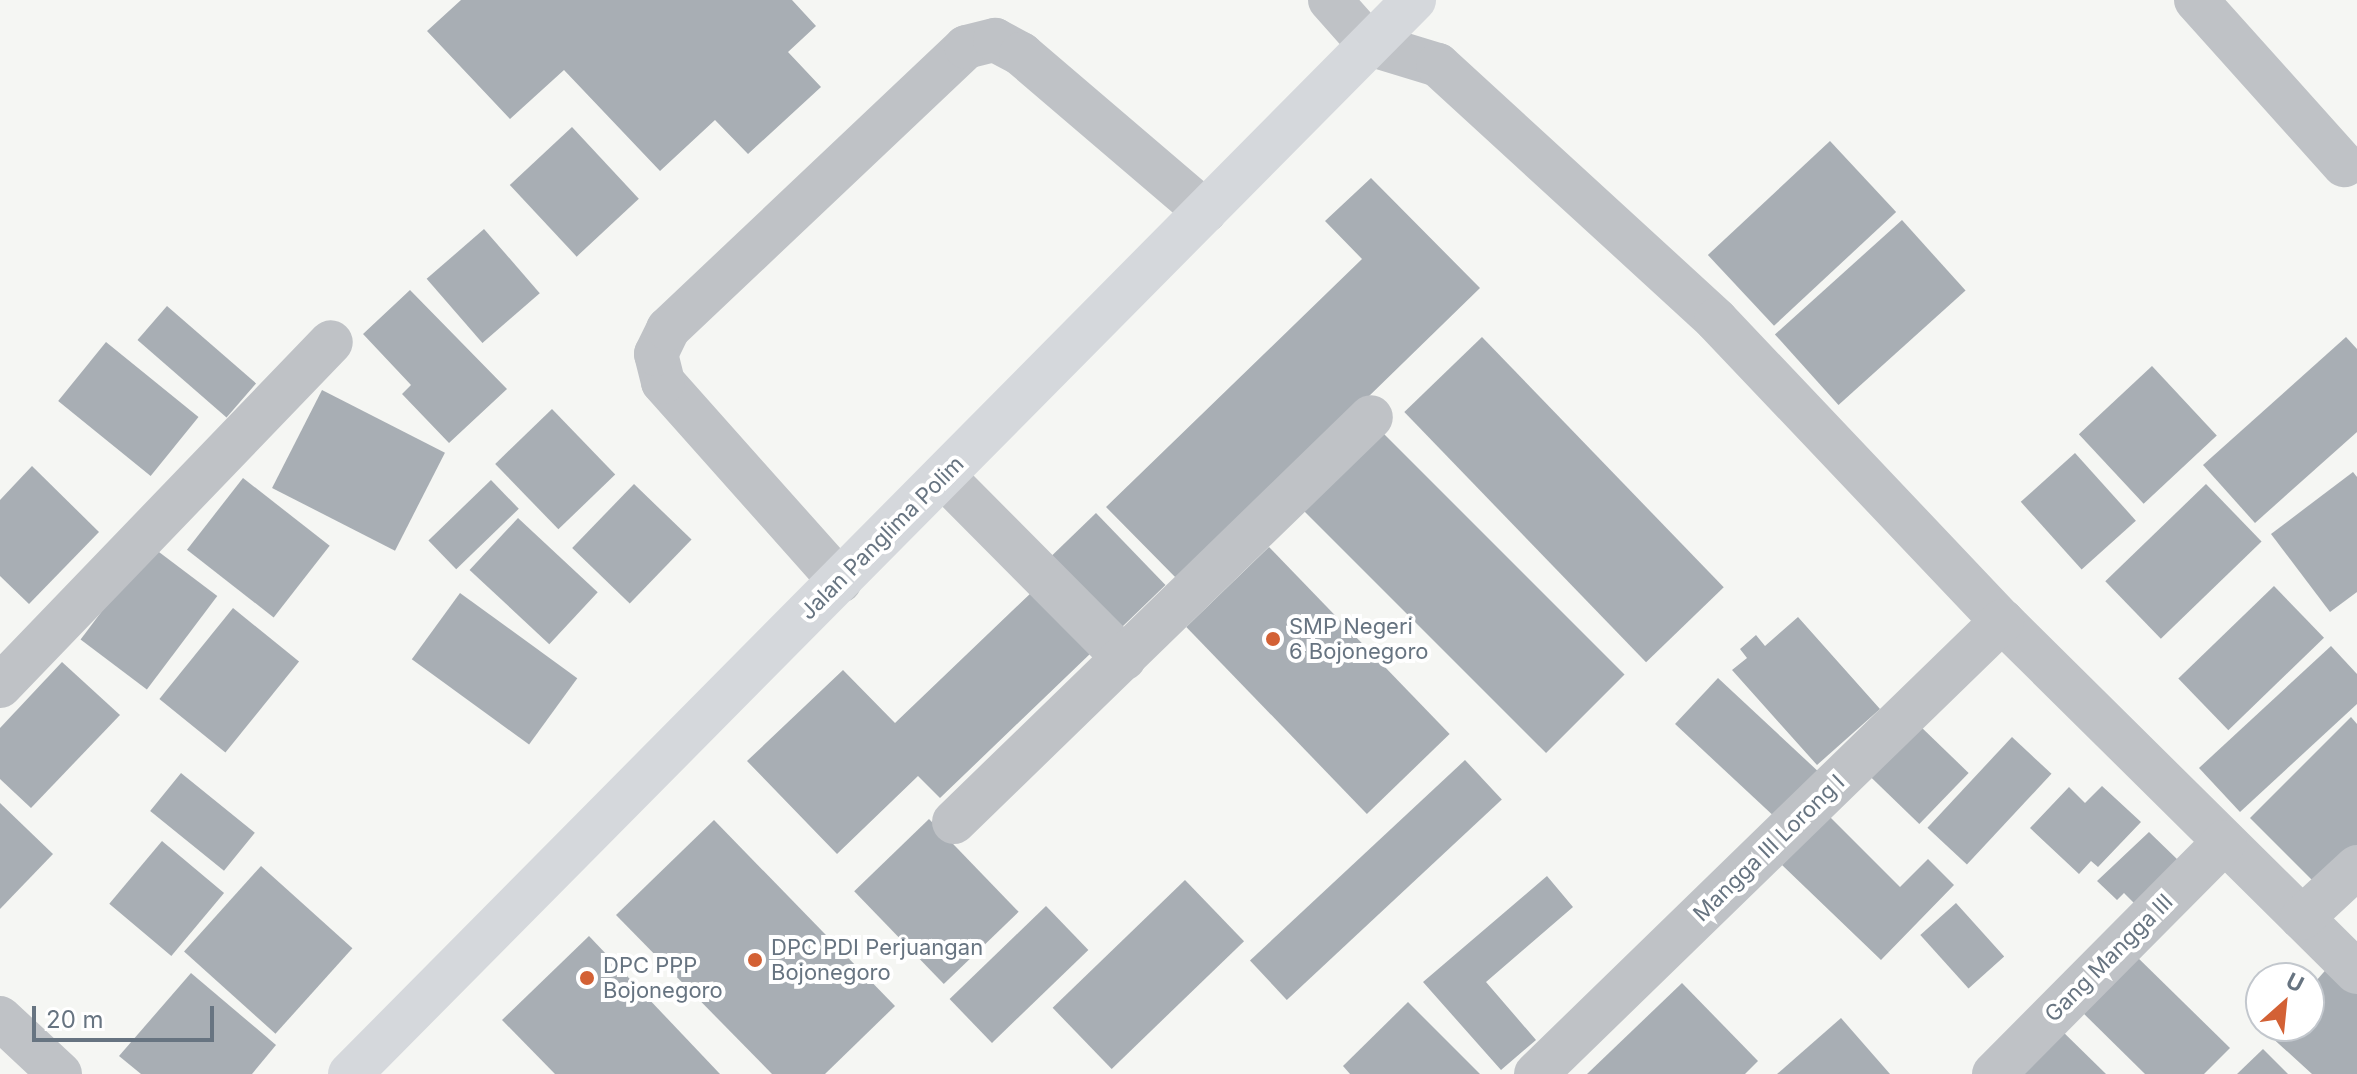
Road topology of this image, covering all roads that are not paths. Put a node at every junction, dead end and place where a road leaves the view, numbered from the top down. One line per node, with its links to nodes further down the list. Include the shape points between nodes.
1 (1330, 0): 4 (street)
2 (2196, 0): 6 (street)
3 (1412, 1): 4 (main road, Jalan Panglima Polim); 5 (street)
4 (1369, 44): 5 (street); 7 (main road, Jalan Panglima Polim)
5 (1438, 65): 12 (street, via 1716,320)
6 (2344, 165)
7 (1205, 211): 10 (main road, Jalan Panglima Polim); 11 (street, via 1021,54 995,40 966,47 668,329 656,354 663,382)
8 (331, 342): 14 (street)
9 (1371, 417): 13 (street)
10 (943, 476): 11 (main road, Jalan Panglima Polim); 13 (street)
11 (840, 581): 22 (main road, Jalan Panglima Polim)
12 (2002, 621): 16 (street); 23 (street, Mangga III Lorong I)
13 (1124, 658): 15 (street)
14 (0, 686)
15 (954, 822)
16 (2224, 842): 18 (street); 24 (street, Gang Mangga III)
17 (2357, 867): 18 (street)
18 (2302, 918): 19 (street)
19 (2357, 972)
20 (0, 1018): 21 (street)
21 (60, 1074)
22 (350, 1074)
23 (1536, 1074)
24 (1994, 1074)

